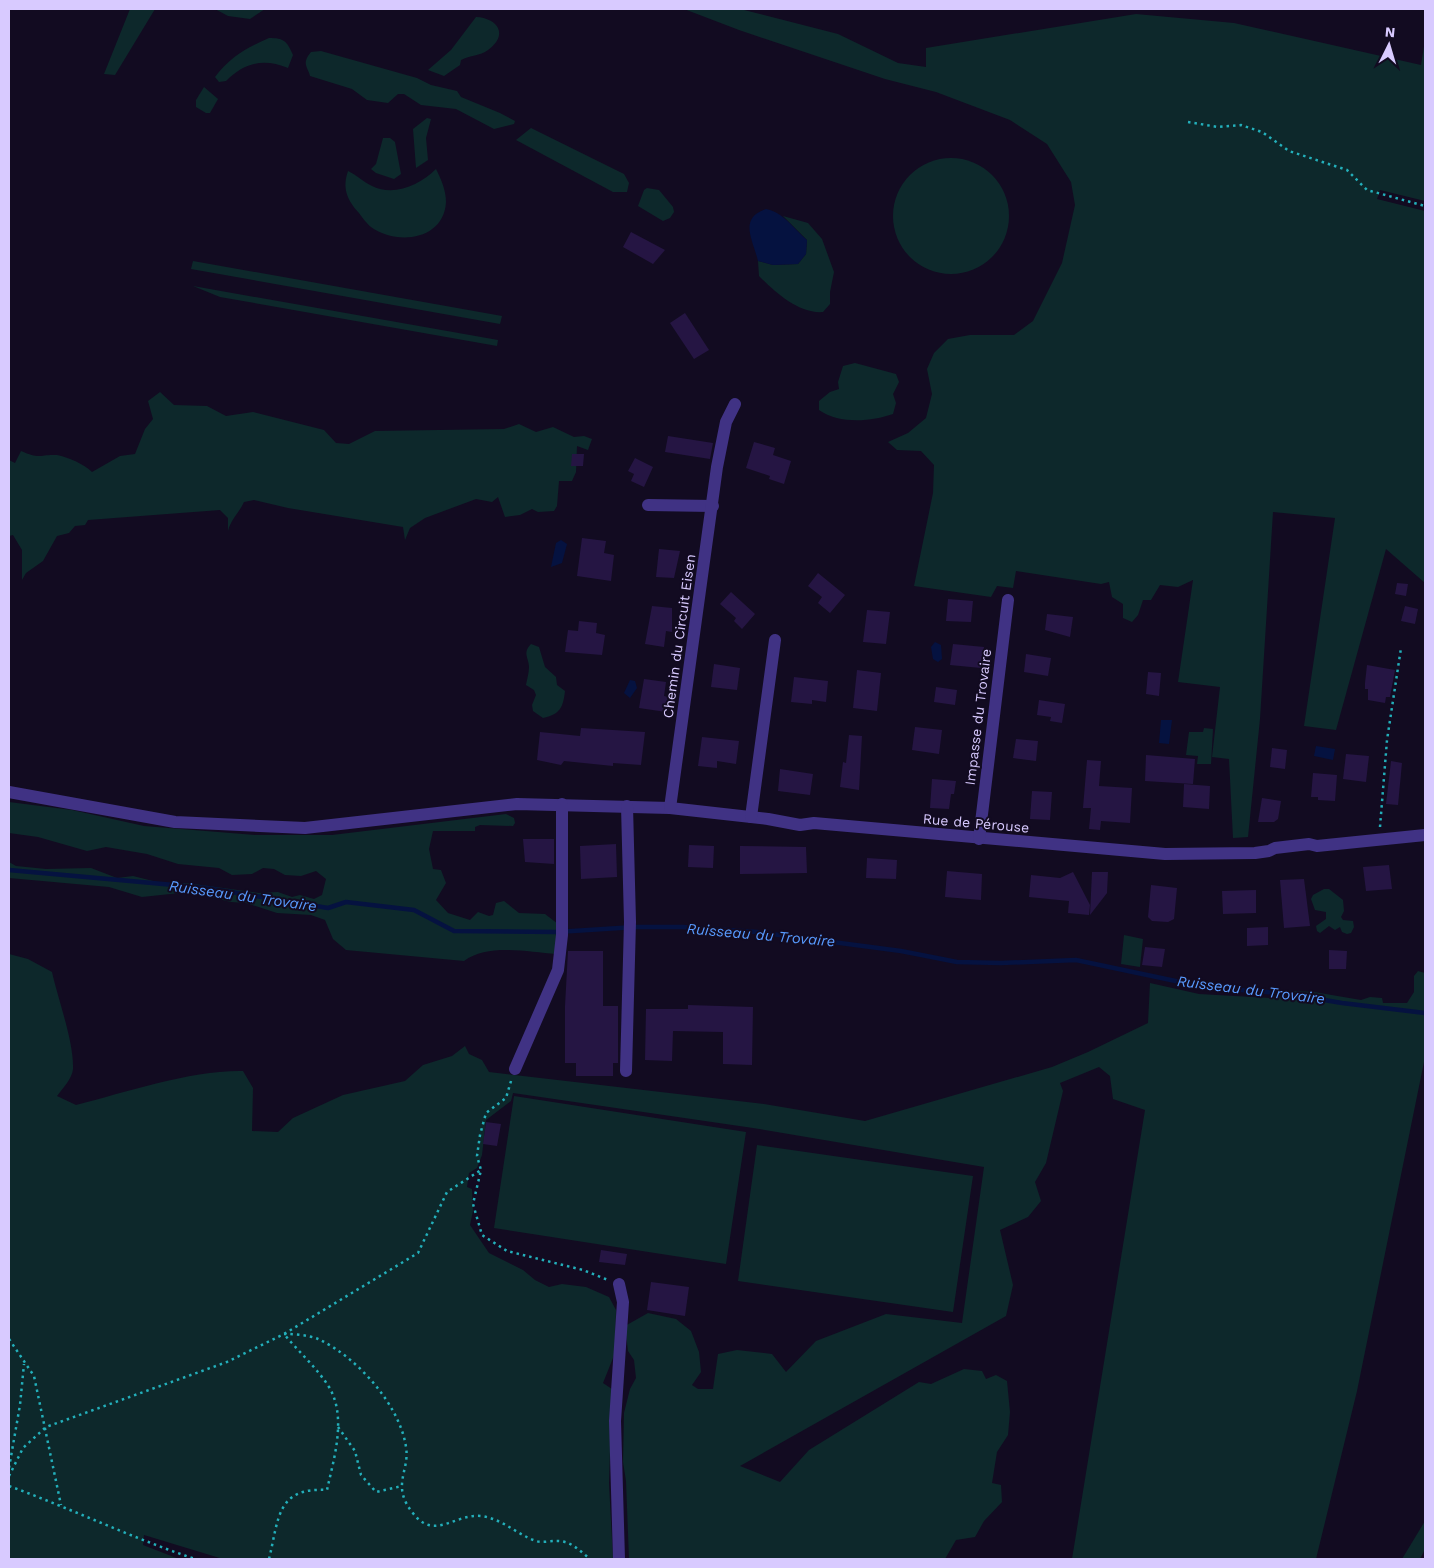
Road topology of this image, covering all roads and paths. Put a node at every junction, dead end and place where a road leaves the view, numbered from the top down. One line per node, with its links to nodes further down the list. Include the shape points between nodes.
1 (1188, 122): 2 (path, via 1218,127 1241,125 1262,132 1289,151 1347,170 1367,190)
2 (1425, 206)
3 (735, 404): 5 (street, Chemin du Circuit Eisen, via 726,422)
4 (648, 506): 5 (street)
5 (713, 506): 12 (street, Chemin du Circuit Eisen)
6 (1008, 600): 14 (street, Impasse du Trovaire)
7 (775, 640): 13 (street)
8 (1401, 648): 15 (path, via 1387,740)
9 (9, 792): 10 (street, Rue de Pérouse, via 175,822 305,828 467,808)
10 (562, 804): 11 (street, Rue de Pérouse); 17 (street, via 562,931 558,970)
11 (627, 806): 12 (street, Rue de Pérouse); 18 (street, via 630,927)
12 (670, 808): 13 (street, Rue de Pérouse)
13 (751, 817): 14 (street, Rue de Pérouse, via 800,825)
14 (979, 839): 15 (street, Rue de Pérouse, via 1190,856 1255,853 1309,844 1317,846)
15 (1380, 839): 16 (street, Rue de Pérouse)
16 (1423, 839)
17 (515, 1069): 19 (path, via 506,1098 486,1112 477,1156)
18 (626, 1071)
19 (481, 1170): 20 (path, via 473,1204 482,1235 508,1251 582,1270); 21 (path, via 446,1192 418,1254)
20 (619, 1284): 34 (street, via 623,1302 615,1422)
21 (284, 1334): 24 (path, via 329,1388 337,1409); 25 (path, via 227,1362); 29 (path, via 317,1339 332,1348 354,1364 388,1401 400,1423 407,1449)
22 (9, 1339): 23 (path)
23 (25, 1363): 25 (path, via 34,1376); 26 (path)
24 (337, 1426): 29 (path, via 355,1451 361,1475 376,1492); 32 (path, via 337,1444 327,1490 310,1489 291,1496 281,1510)
25 (46, 1427): 27 (path, via 23,1448); 30 (path)
26 (9, 1468)
27 (9, 1476)
28 (9, 1486): 30 (path)
29 (402, 1486): 33 (path, via 412,1513 427,1525 438,1527 480,1516 504,1522 537,1542 573,1544)
30 (61, 1505): 31 (path, via 150,1544)
31 (196, 1559)
32 (269, 1559)
33 (590, 1559)
34 (619, 1559)

